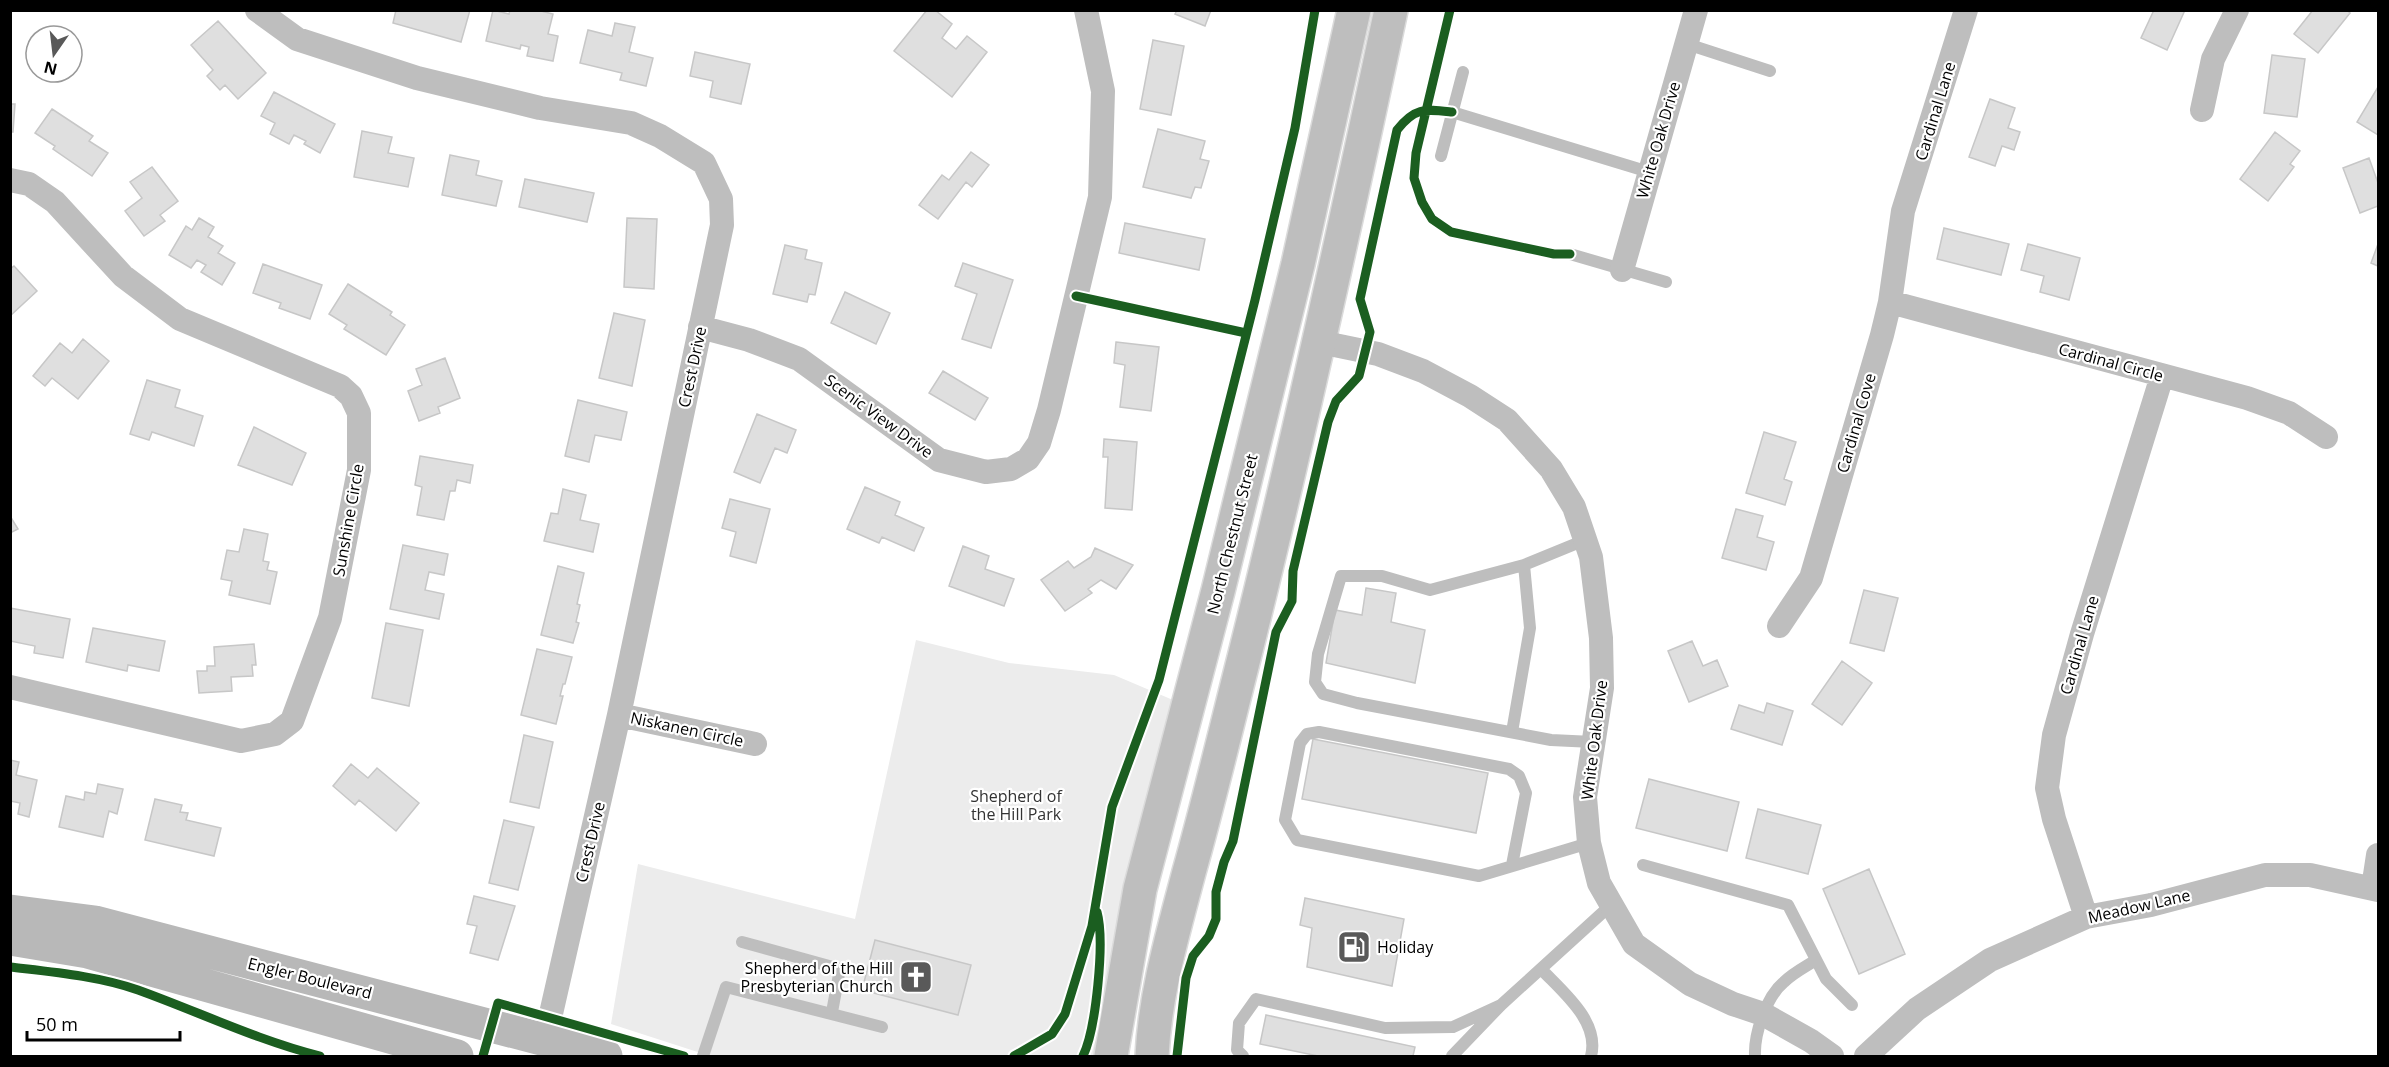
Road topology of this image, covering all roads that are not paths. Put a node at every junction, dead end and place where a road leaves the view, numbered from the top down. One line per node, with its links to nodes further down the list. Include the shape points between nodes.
1 (257, 10): 21 (street, Crest Drive, via 297,39 417,78 540,108 631,123 704,163 721,199 722,225)
2 (1086, 10): 21 (street, Scenic View Drive, via 1103,91 1100,197 1039,443 1028,459 1011,469 986,472 939,460 799,359)
3 (1354, 10): 55 (main road, North Chestnut Street, via 1299,264 1140,889)
4 (1391, 10): 22 (main road)
5 (1696, 10): 8 (street, White Oak Drive)
6 (1966, 10): 16 (street, Cardinal Lane)
7 (2237, 10): 11 (street, via 2213,59)
8 (1687, 44): 9 (lane); 14 (street, White Oak Drive)
9 (1770, 71)
10 (1463, 72): 12 (lane)
11 (2202, 110)
12 (1452, 112): 13 (lane); 14 (lane)
13 (1441, 156)
14 (1649, 172): 18 (street, White Oak Drive)
15 (10, 180): 28 (street, Sunshine Circle, via 29,184 56,202 123,276 180,320 340,386 351,396 361,428 359,470 330,618 292,721 275,734 241,741)
16 (1903, 210): 20 (street, Cardinal Cove)
17 (1570, 254): 18 (lane)
18 (1622, 270): 19 (lane)
19 (1666, 282)
20 (1890, 302): 23 (street, Cardinal Circle); 27 (street, Cardinal Cove, via 1810,578)
21 (700, 327): 29 (street, Crest Drive)
22 (1320, 342): 25 (street, White Oak Drive, via 1378,354 1423,371 1508,420 1551,470 1574,507); 56 (main road, via 1250,634 1174,924 1158,994)
23 (2162, 376): 24 (street, Cardinal Circle, via 2289,413); 40 (street, Cardinal Lane, via 2054,735 2048,788 2054,819)
24 (2326, 437)
25 (1585, 540): 26 (lane); 31 (street, White Oak Drive, via 1592,557 1601,638 1602,688)
26 (1524, 565): 30 (lane, via 1530,627); 30 (lane, via 1431,590 1382,576 1341,576 1318,654 1316,682 1323,694)
27 (1779, 626)
28 (10, 687)
29 (619, 715): 32 (street, Niskanen Circle); 50 (street, Crest Drive)
30 (1512, 732): 31 (lane, via 1551,740)
31 (1593, 742): 33 (street, White Oak Drive, via 1585,797)
32 (755, 744)
33 (1589, 843): 35 (lane); 38 (street, White Oak Drive, via 1599,883)
34 (2379, 855): 37 (street)
35 (1512, 865): 35 (lane, via 1479,876 1297,840 1285,820 1300,743 1307,734 1319,732 1509,769 1519,776 1526,793)
36 (1643, 865): 43 (lane, via 1788,905)
37 (2376, 889): 40 (street, Meadow Lane, via 2310,875 2265,875 2151,905)
38 (1612, 904): 44 (lane); 48 (street, White Oak Drive, via 1634,944 1690,984)
39 (10, 911): 50 (main road, Engler Boulevard, via 95,922)
40 (2086, 917): 61 (street, Meadow Lane, via 1990,960 1917,1008)
41 (10, 939): 52 (main road, via 88,952)
42 (742, 942): 47 (lane, via 840,969)
43 (1816, 960): 46 (lane, via 1826,979); 48 (lane, via 1782,983)
44 (1542, 970): 45 (lane); 58 (lane, via 1577,1007 1590,1030)
45 (1501, 1005): 51 (lane); 57 (lane, via 1453,1027 1385,1028 1256,999 1239,1023 1237,1050)
46 (1852, 1005)
47 (832, 1012): 49 (lane); 54 (lane, via 726,987)
48 (1763, 1014): 59 (lane); 60 (street, White Oak Drive)
49 (882, 1027)
50 (543, 1048): 53 (main road, Engler Boulevard)
51 (1460, 1054)
52 (457, 1056)
53 (606, 1056)
54 (702, 1056)
55 (1111, 1056)
56 (1152, 1056)
57 (1243, 1056)
58 (1591, 1056)
59 (1755, 1056)
60 (1832, 1056)
61 (1866, 1056)

